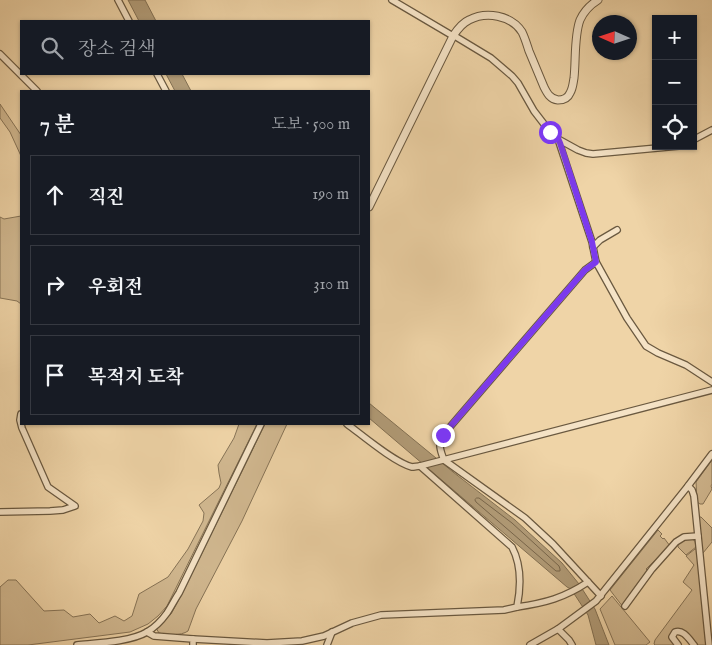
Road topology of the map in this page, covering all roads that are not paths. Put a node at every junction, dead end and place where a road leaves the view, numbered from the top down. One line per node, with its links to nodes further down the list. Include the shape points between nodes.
1 (118, 0): 4 (street)
2 (392, 0): 5 (street)
3 (598, 0): 5 (street, via 586,9 581,18 573,85 570,95 563,100 548,95 521,31 511,22 491,15 476,17 461,25)
4 (128, 20)
5 (453, 36): 13 (street, via 492,58 512,76 539,118); 18 (street)
6 (0, 54): 7 (street)
7 (20, 74)
8 (21, 75): 10 (street)
9 (158, 75): 11 (street)
10 (36, 90)
11 (165, 90)
12 (712, 130): 14 (street)
13 (558, 138): 15 (street); 17 (street)
14 (697, 138)
15 (575, 148): 16 (street, via 593,154); 17 (street, via 566,152)
16 (652, 149)
17 (564, 158): 20 (street)
18 (370, 205)
19 (617, 230): 20 (street)
20 (593, 247): 21 (street)
21 (596, 262): 22 (street, via 646,346); 28 (street, via 585,270 443,435 440,441)
22 (712, 382)
23 (712, 390): 28 (street)
24 (21, 425): 31 (street, via 48,487 74,506 50,512)
25 (261, 425): 38 (street, via 179,592 166,614)
26 (348, 425): 29 (street, via 402,463)
27 (712, 454): 30 (street)
28 (442, 460): 29 (street); 33 (street, via 525,518)
29 (422, 466): 36 (street, via 512,547 519,572)
30 (688, 486): 32 (street, via 694,496); 34 (street)
31 (0, 512)
32 (698, 536): 35 (street, via 684,537 676,542); 48 (street)
33 (588, 582): 34 (street); 36 (street, via 554,600)
34 (601, 596): 37 (street)
35 (626, 606)
36 (517, 608): 39 (street, via 380,615)
37 (558, 629): 44 (street); 45 (street)
38 (147, 632): 40 (street); 42 (street, via 115,641)
39 (332, 632): 41 (street, via 315,639); 43 (street)
40 (193, 642): 41 (street)
41 (267, 644)
42 (77, 645)
43 (327, 645)
44 (530, 645)
45 (572, 645)
46 (678, 645): 47 (street, via 672,637 679,631)
47 (694, 645)
48 (709, 645)

